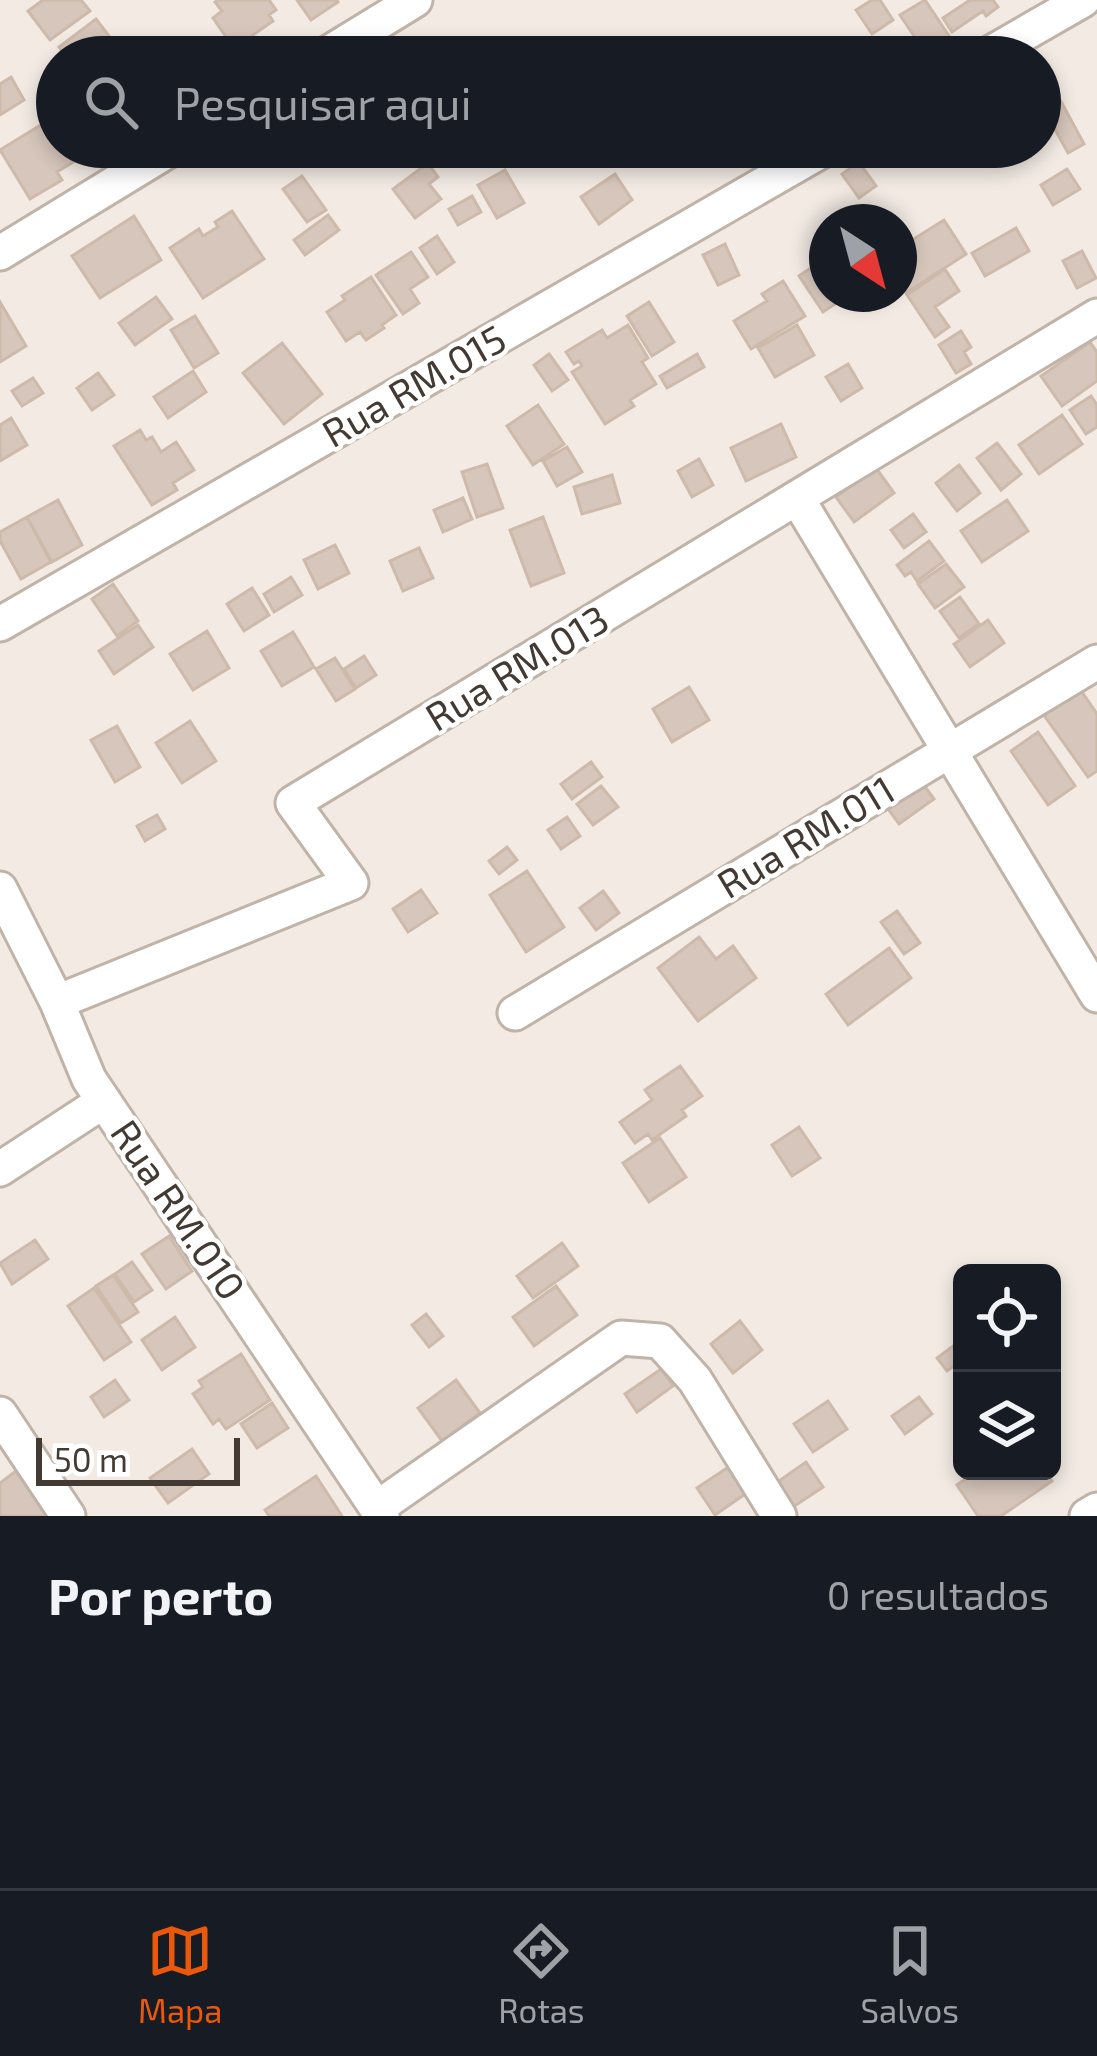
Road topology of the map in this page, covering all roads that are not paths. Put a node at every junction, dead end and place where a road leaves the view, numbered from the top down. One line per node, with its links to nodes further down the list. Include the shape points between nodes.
1 (416, 0): 3 (street)
2 (1083, 0): 4 (street)
3 (357, 36)
4 (1020, 36)
5 (140, 168): 7 (street)
6 (792, 168): 10 (street, Rua RM.015)
7 (0, 253)
8 (1097, 316): 9 (street, Rua RM.013)
9 (797, 498): 12 (street); 15 (street, Rua RM.013, via 293,803 351,884)
10 (0, 624)
11 (1097, 662): 12 (street, Rua RM.011)
12 (950, 750): 14 (street); 16 (street, Rua RM.011)
13 (0, 889): 15 (street, Rua RM.010)
14 (1097, 995)
15 (57, 1002): 17 (street, Rua RM.010)
16 (515, 1013)
17 (104, 1101): 18 (street); 21 (street, Rua RM.010)
18 (0, 1169)
19 (0, 1414): 22 (street)
20 (1097, 1510): 24 (street)
21 (380, 1512): 23 (street, via 621,1338 660,1341 694,1380)
22 (68, 1516)
23 (779, 1516)
24 (1087, 1516)

